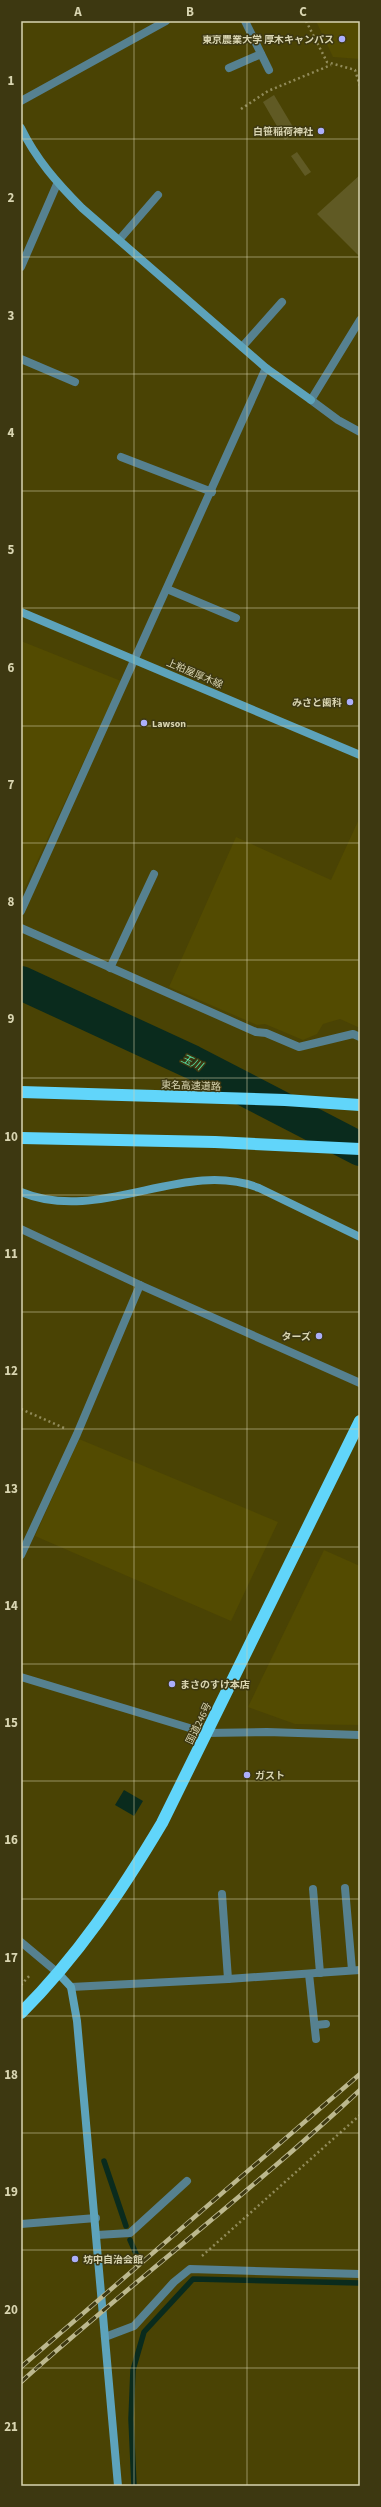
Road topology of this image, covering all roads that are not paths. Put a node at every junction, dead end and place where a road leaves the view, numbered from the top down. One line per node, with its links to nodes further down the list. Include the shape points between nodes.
1 (166, 21): 6 (street)
2 (245, 21): 3 (street)
3 (261, 54): 4 (street); 5 (street)
4 (229, 68)
5 (270, 70)
6 (21, 101)
7 (21, 128): 8 (street, via 30,146)
8 (57, 184): 10 (street); 11 (street)
9 (158, 195): 10 (street)
10 (119, 240): 14 (street)
11 (22, 264)
12 (282, 302): 14 (street)
13 (360, 320): 18 (street)
14 (242, 347): 16 (street)
15 (21, 359): 17 (street)
16 (266, 368): 18 (street); 21 (street)
17 (75, 382)
18 (311, 400): 19 (street)
19 (360, 432)
20 (121, 457): 21 (street)
21 (212, 492): 22 (street)
22 (167, 589): 24 (street); 25 (street)
23 (21, 612): 25 (street, 上粕屋厚木線)
24 (236, 618)
25 (135, 658): 26 (street, 上粕屋厚木線); 28 (street)
26 (360, 755)
27 (154, 874): 30 (street)
28 (21, 911)
29 (21, 928): 30 (street)
30 (110, 968): 31 (street, via 256,1032 266,1033 299,1047 353,1034)
31 (360, 1037)
32 (21, 1092): 33 (highway, 東名高速道路)
33 (360, 1105)
34 (21, 1138): 35 (highway, via 215,1142)
35 (360, 1149)
36 (21, 1192): 38 (street, via 35,1198 89,1201 203,1180 243,1181)
37 (21, 1229): 39 (street)
38 (360, 1237)
39 (140, 1285): 40 (street); 42 (street, via 77,1434)
40 (360, 1383)
41 (360, 1421): 44 (highway, 国道246号)
42 (21, 1556)
43 (21, 1677): 44 (street)
44 (206, 1733): 45 (street); 52 (highway, 国道246号, via 162,1823 124,1886 91,1934)
45 (360, 1735)
46 (345, 1888): 50 (street)
47 (313, 1889): 51 (street)
48 (222, 1894): 54 (street)
49 (21, 1942): 52 (street)
50 (356, 1970): 51 (street)
51 (320, 1973): 53 (street)
52 (58, 1974): 55 (street); 56 (highway, 国道246号)
53 (309, 1974): 54 (street); 58 (street)
54 (228, 1979): 55 (street)
55 (71, 1987): 61 (street, via 77,2021)
56 (21, 2013)
57 (326, 2024): 58 (street)
58 (316, 2025): 59 (street)
59 (316, 2039)
60 (187, 2181): 63 (street, via 130,2233)
61 (96, 2218): 62 (street); 63 (street)
62 (21, 2224)
63 (97, 2235): 65 (street)
64 (360, 2274): 65 (street, via 190,2269 174,2282 134,2326)
65 (105, 2337): 66 (street)
66 (118, 2486)

